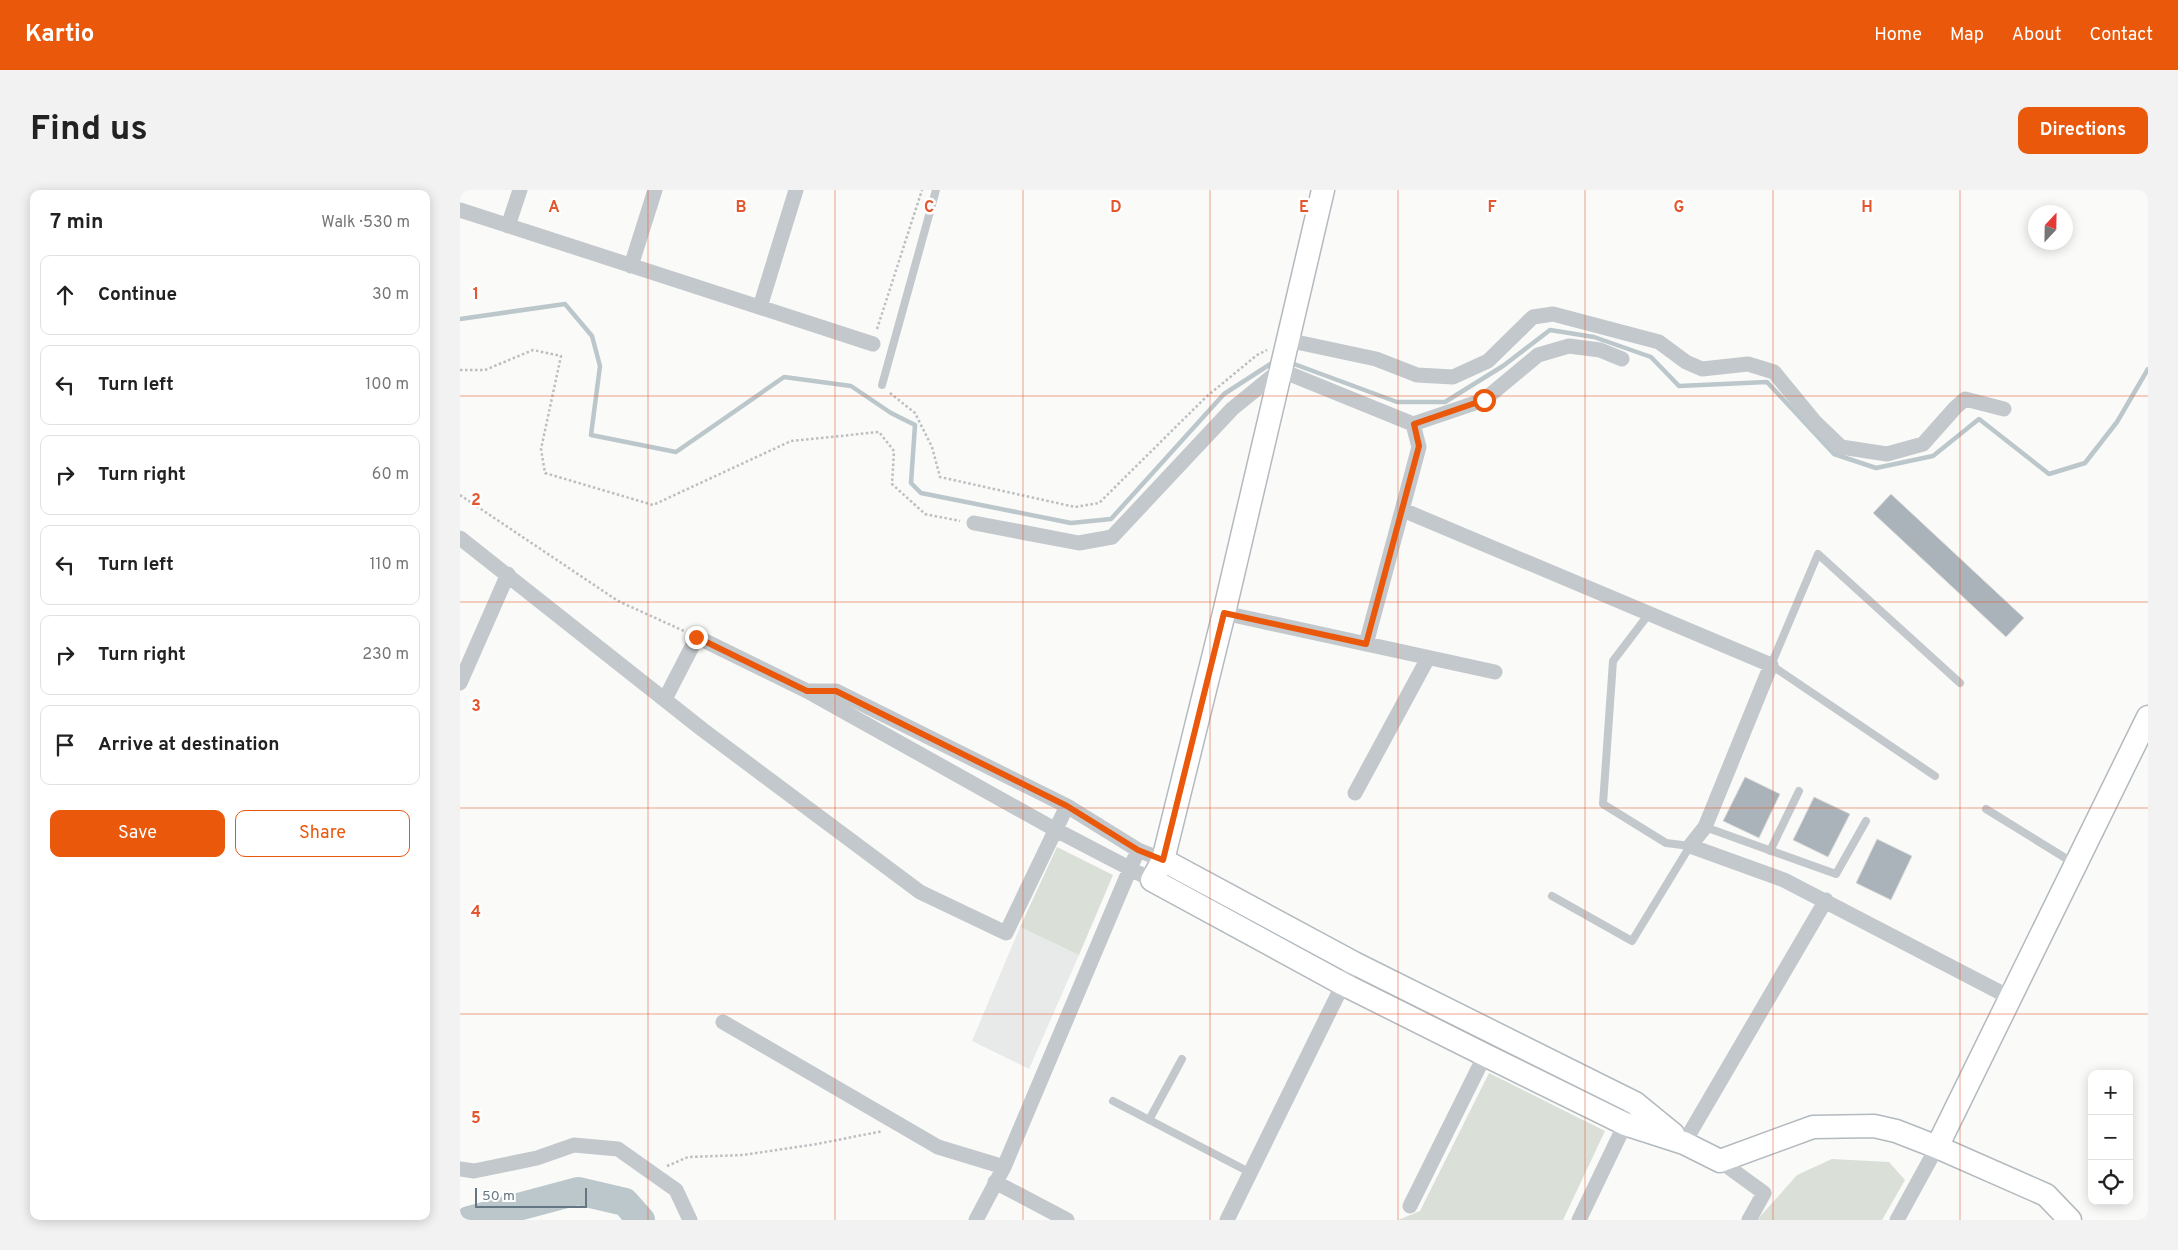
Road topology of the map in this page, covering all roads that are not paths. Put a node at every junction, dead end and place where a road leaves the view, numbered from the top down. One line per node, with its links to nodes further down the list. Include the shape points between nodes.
1 (520, 190): 7 (street)
2 (655, 190): 8 (street)
3 (796, 190): 9 (street)
4 (936, 190): 13 (lane)
5 (1323, 190): 11 (street)
6 (460, 210): 7 (street)
7 (508, 226): 8 (street)
8 (631, 266): 9 (street)
9 (760, 307): 10 (street)
10 (873, 344)
11 (1283, 359): 14 (street, via 1376,360 1417,375 1453,378 1488,360 1533,317 1553,314 1659,342 1686,362 1702,369 1748,364 1774,372 1815,422 1841,447 1887,454 1923,444 1965,399); 15 (street); 17 (street, via 1112,537 1079,543); 20 (street)
12 (1622, 359): 15 (street, via 1600,350 1569,346 1538,354 1484,400)
13 (882, 385)
14 (2004, 409)
15 (1414, 424): 16 (street, via 1419,446)
16 (1403, 510): 21 (street); 22 (street)
17 (974, 523)
18 (460, 538): 19 (street)
19 (508, 574): 26 (street); 29 (street)
20 (1224, 613): 22 (street); 44 (street)
21 (1648, 615): 24 (street); 39 (lane, via 1613,662 1603,804 1666,843)
22 (1366, 644): 23 (street)
23 (1428, 658): 25 (street); 33 (street)
24 (1771, 666): 27 (lane, via 1818,554); 31 (lane); 37 (street)
25 (1496, 672)
26 (460, 683)
27 (1960, 683)
28 (807, 691): 29 (street, via 696,637); 34 (street, via 836,691); 38 (street)
29 (664, 700): 38 (street, via 920,892 1006,933)
30 (2148, 717): 42 (street)
31 (1935, 776)
32 (1799, 791): 41 (lane)
33 (1355, 793)
34 (1067, 806): 38 (street); 40 (street)
35 (1986, 809): 42 (lane)
36 (1866, 821): 41 (lane, via 1836,874)
37 (1705, 827): 39 (street); 41 (lane)
38 (1056, 830): 43 (street)
39 (1690, 846): 45 (lane, via 1632,941); 46 (street, via 1784,880)
40 (1138, 850): 43 (street); 44 (street)
41 (1770, 851)
42 (2076, 865): 49 (street)
43 (1130, 868): 44 (street); 60 (street)
44 (1157, 870): 47 (street); 48 (street)
45 (1552, 896)
46 (1826, 900): 49 (street); 57 (street)
47 (1354, 963): 48 (street); 54 (street)
48 (1342, 984): 51 (street); 62 (street)
49 (2011, 998): 58 (street)
50 (723, 1022): 60 (street, via 938,1147)
51 (1485, 1055): 56 (street); 64 (street)
52 (1182, 1059): 55 (lane)
53 (1113, 1101): 55 (lane)
54 (1635, 1103): 56 (street); 57 (street)
55 (1149, 1120): 62 (lane)
56 (1625, 1124): 57 (street); 69 (street)
57 (1684, 1143): 59 (street)
58 (1938, 1146): 59 (street, via 1874,1126 1813,1127); 71 (street); 72 (street, via 2046,1195)
59 (1720, 1161): 70 (street, via 1764,1193)
60 (1004, 1167): 63 (street)
61 (460, 1169): 65 (street, via 474,1171 537,1158 574,1145 618,1149 676,1190)
62 (1251, 1173): 68 (street)
63 (995, 1182): 66 (street); 67 (street)
64 (1410, 1206)
65 (690, 1220)
66 (976, 1220)
67 (1067, 1220)
68 (1228, 1220)
69 (1579, 1220)
70 (1749, 1220)
71 (1897, 1220)
72 (2070, 1220)

